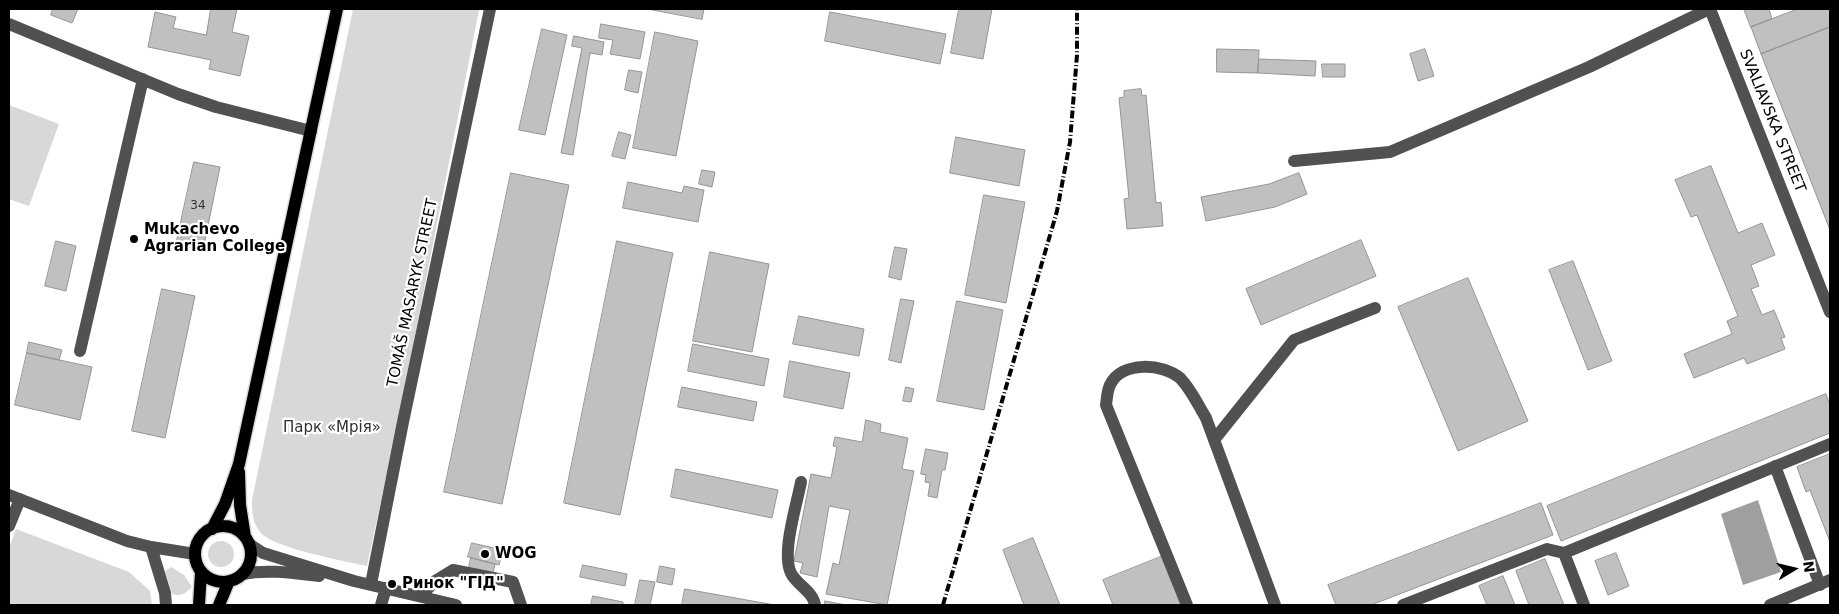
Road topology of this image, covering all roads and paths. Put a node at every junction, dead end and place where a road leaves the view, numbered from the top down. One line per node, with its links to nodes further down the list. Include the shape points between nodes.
1 (337, 9): 6 (main road)
2 (490, 9): 28 (street, TOMÁŠ MASARYK STREET)
3 (1709, 9): 7 (street, via 1589,67 1390,152); 9 (street, SVALIAVSKA STREET)
4 (9, 24): 5 (street)
5 (143, 80): 6 (street, via 216,107); 10 (street)
6 (311, 131): 13 (main road)
7 (1294, 161)
8 (1375, 308): 11 (street, via 1294,340)
9 (1830, 312)
10 (80, 351)
11 (1214, 440): 38 (street, via 1193,394 1180,378 1163,369 1141,366 1123,373 1110,384 1106,405); 39 (street)
12 (1830, 444): 14 (street)
13 (239, 464): 18 (main road, via 225,504); 19 (main road, via 240,505)
14 (1775, 466): 21 (street); 27 (street)
15 (801, 482): 37 (street, via 787,557 791,574 814,599)
16 (14, 497): 17 (street); 20 (street)
17 (9, 526)
18 (212, 528): 19 (main road, via 233,528); 22 (main road, via 199,539)
19 (247, 541): 24 (main road, via 250,557); 26 (street, via 270,556)
20 (151, 547): 22 (street); 32 (street)
21 (1564, 553): 40 (street, via 1547,549); 41 (street)
22 (195, 554): 23 (main road)
23 (201, 572): 25 (main road, via 214,581); 31 (main road)
24 (242, 574): 25 (main road); 26 (street, via 275,571)
25 (230, 581): 33 (main road)
26 (354, 581): 28 (street)
27 (1825, 582): 42 (street)
28 (371, 584): 29 (street)
29 (386, 588): 30 (street); 34 (street)
30 (421, 596): 35 (street); 36 (street, via 434,581 453,570 513,582)
31 (197, 604)
32 (166, 605)
33 (219, 605)
34 (381, 605)
35 (456, 605)
36 (521, 605)
37 (815, 605)
38 (1187, 605)
39 (1275, 605)
40 (1403, 605)
41 (1584, 605)
42 (1770, 605)

